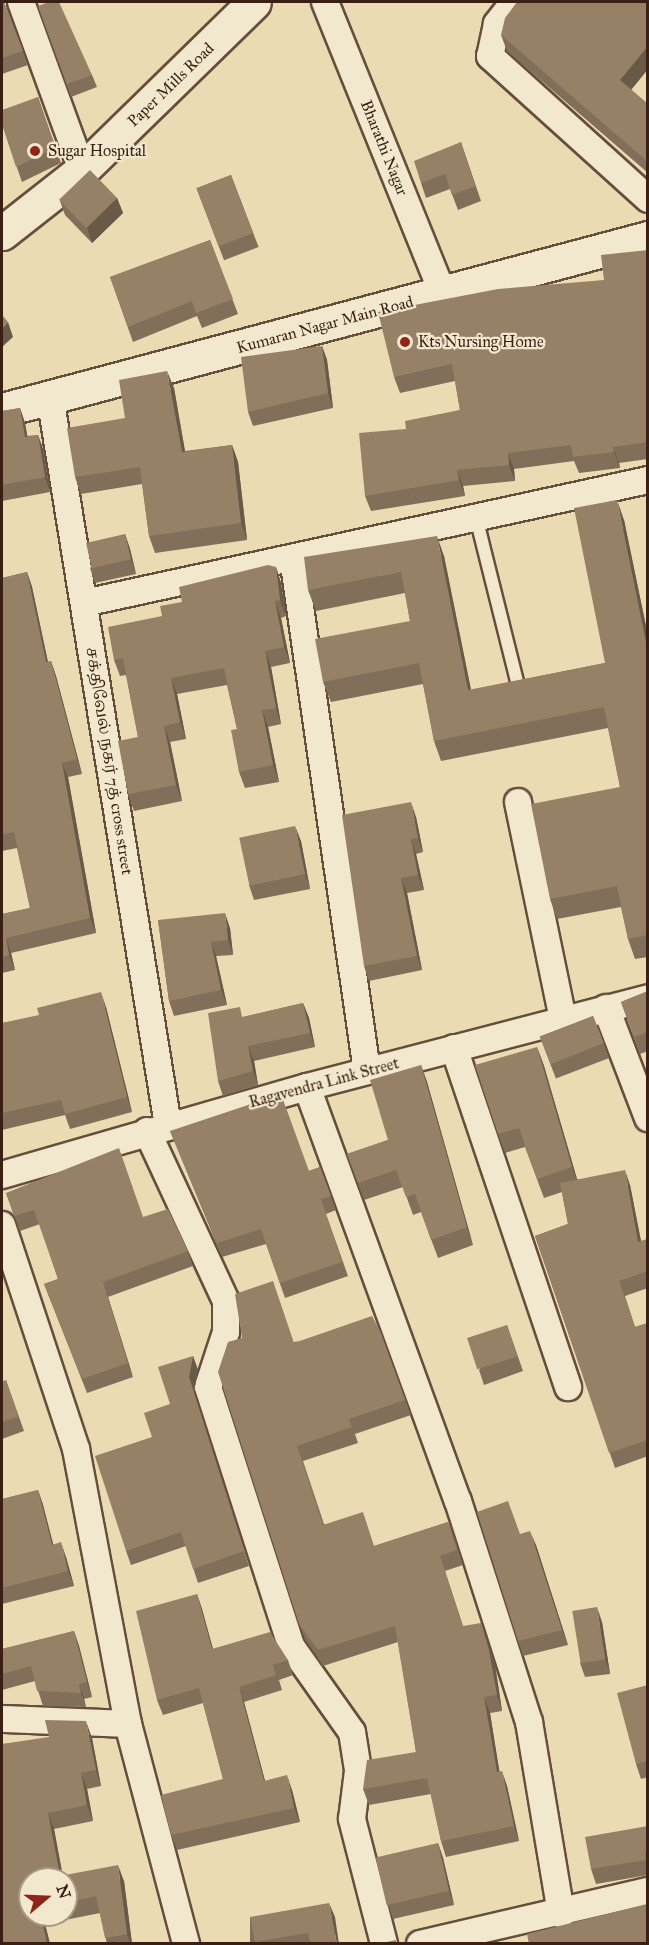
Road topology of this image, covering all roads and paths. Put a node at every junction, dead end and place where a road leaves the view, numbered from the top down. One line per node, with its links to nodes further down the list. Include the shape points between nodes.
1 (21, 2): 5 (street)
2 (254, 2): 5 (main road, Paper Mills Road)
3 (325, 2): 9 (street, Bharathi Nagar)
4 (514, 2): 6 (street, via 497,24 490,56)
5 (82, 170): 7 (main road, Paper Mills Road)
6 (648, 199)
7 (2, 233)
8 (648, 238): 9 (main road, Kumaran Nagar Main Road)
9 (443, 294): 10 (main road, Kumaran Nagar Main Road)
10 (51, 396): 11 (main road, Kumaran Nagar Main Road); 15 (street, சக்திவேல் நகர் 7த் cross street)
11 (2, 410)
12 (648, 480): 13 (street)
13 (476, 517): 14 (street); 16 (lane)
14 (293, 558): 15 (street); 22 (street)
15 (84, 603): 25 (street, சக்திவேல் நகர் 7த் cross street)
16 (520, 694)
17 (518, 802): 20 (street)
18 (648, 998): 19 (street, Ragavendra Link Street)
19 (606, 1008): 20 (street, Ragavendra Link Street); 24 (street)
20 (563, 1020): 21 (street, Ragavendra Link Street)
21 (454, 1048): 22 (street, Ragavendra Link Street); 28 (street)
22 (367, 1071): 23 (street, Ragavendra Link Street)
23 (307, 1087): 25 (street, Ragavendra Link Street); 32 (street, via 458,1501 529,1722)
24 (648, 1118)
25 (157, 1128): 26 (street, Ragavendra Link Street); 35 (street, சக்திவேல் நகர் 7த் cross street, via 226,1301 226,1332 208,1387 291,1646 352,1732 358,1771 352,1819)
26 (2, 1175)
27 (2, 1225): 30 (street, via 76,1449)
28 (568, 1387)
29 (2, 1719): 30 (street)
30 (128, 1724): 34 (street)
31 (648, 1891): 32 (street)
32 (561, 1914): 33 (street)
33 (519, 1934): 36 (street)
34 (186, 1944)
35 (384, 1944)
36 (420, 1944)

